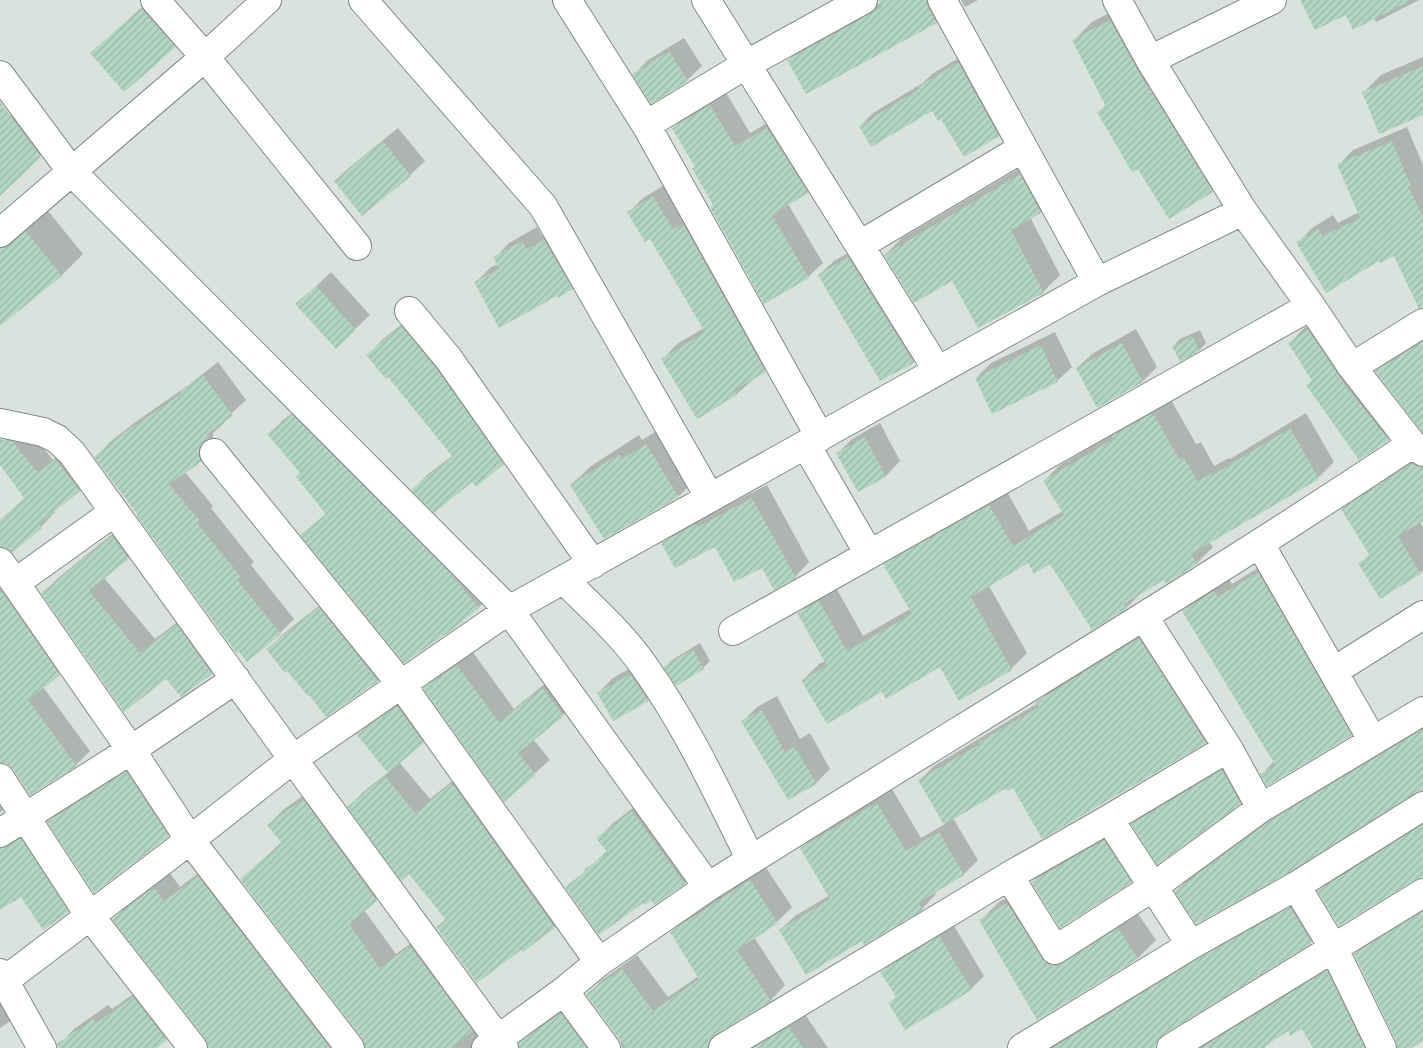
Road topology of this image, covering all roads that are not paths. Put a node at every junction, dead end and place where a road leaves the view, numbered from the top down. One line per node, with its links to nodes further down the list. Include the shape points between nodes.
1 (155, 0): 10 (street)
2 (267, 0): 10 (street)
3 (363, 0): 31 (street, via 543,206)
4 (567, 0): 14 (street)
5 (706, 0): 12 (street)
6 (861, 0): 12 (street)
7 (942, 0): 15 (street)
8 (1117, 0): 11 (street)
9 (1272, 0): 11 (street)
10 (205, 57): 16 (street); 20 (street)
11 (1150, 60): 17 (street)
12 (747, 64): 14 (street); 19 (street)
13 (0, 75): 16 (street)
14 (646, 125): 28 (street)
15 (1023, 148): 19 (street); 21 (street)
16 (72, 172): 18 (street); 38 (street)
17 (1243, 211): 21 (street); 22 (street)
18 (0, 233)
19 (860, 245): 26 (street)
20 (357, 246)
21 (1097, 282): 26 (street)
22 (1311, 306): 25 (street); 34 (street)
23 (409, 311): 35 (street, via 448,358)
24 (1423, 323): 25 (street)
25 (1352, 367): 29 (street)
26 (938, 371): 28 (street)
27 (0, 423): 32 (street, via 43,432 57,439 72,453)
28 (813, 441): 31 (street); 34 (street)
29 (1417, 448): 33 (street)
30 (214, 454): 44 (street)
31 (710, 498): 35 (street)
32 (114, 512): 36 (street); 43 (street)
33 (1260, 544): 40 (street); 42 (street)
34 (869, 554): 41 (street)
35 (592, 564): 37 (street)
36 (8, 572): 48 (street)
37 (564, 580): 38 (street); 57 (street, via 643,664 668,702)
38 (509, 610): 44 (street); 60 (street)
39 (1423, 615): 42 (street)
40 (1144, 617): 47 (street); 57 (street)
41 (733, 630)
42 (1334, 672): 46 (street)
43 (236, 679): 48 (street); 49 (street)
44 (400, 684): 49 (street); 66 (street)
45 (1423, 711): 46 (street)
46 (1373, 740): 52 (street)
47 (1228, 748): 52 (street); 54 (street)
48 (131, 750): 53 (street); 56 (street)
49 (293, 759): 56 (street); 69 (street)
50 (0, 778): 53 (street)
51 (1423, 806): 59 (street)
52 (1261, 808): 61 (street)
53 (25, 818): 55 (street); 63 (street)
54 (1109, 820): 58 (street); 61 (street)
55 (0, 834)
56 (190, 840): 63 (street); 72 (street)
57 (751, 860): 60 (street)
58 (1009, 876): 61 (street, via 1055,950); 74 (street)
59 (1296, 886): 64 (street); 65 (street)
60 (708, 887): 66 (street)
61 (1153, 887): 64 (street)
62 (1423, 893): 65 (street)
63 (90, 916): 67 (street); 71 (street)
64 (1191, 945): 75 (street)
65 (1333, 947): 76 (street); 77 (street)
66 (600, 962): 68 (street)
67 (2, 980): 70 (street)
68 (564, 990): 69 (street); 73 (street)
69 (496, 1045)
70 (42, 1048)
71 (194, 1048)
72 (350, 1048)
73 (606, 1048)
74 (723, 1048)
75 (1022, 1048)
76 (1171, 1048)
77 (1382, 1048)

